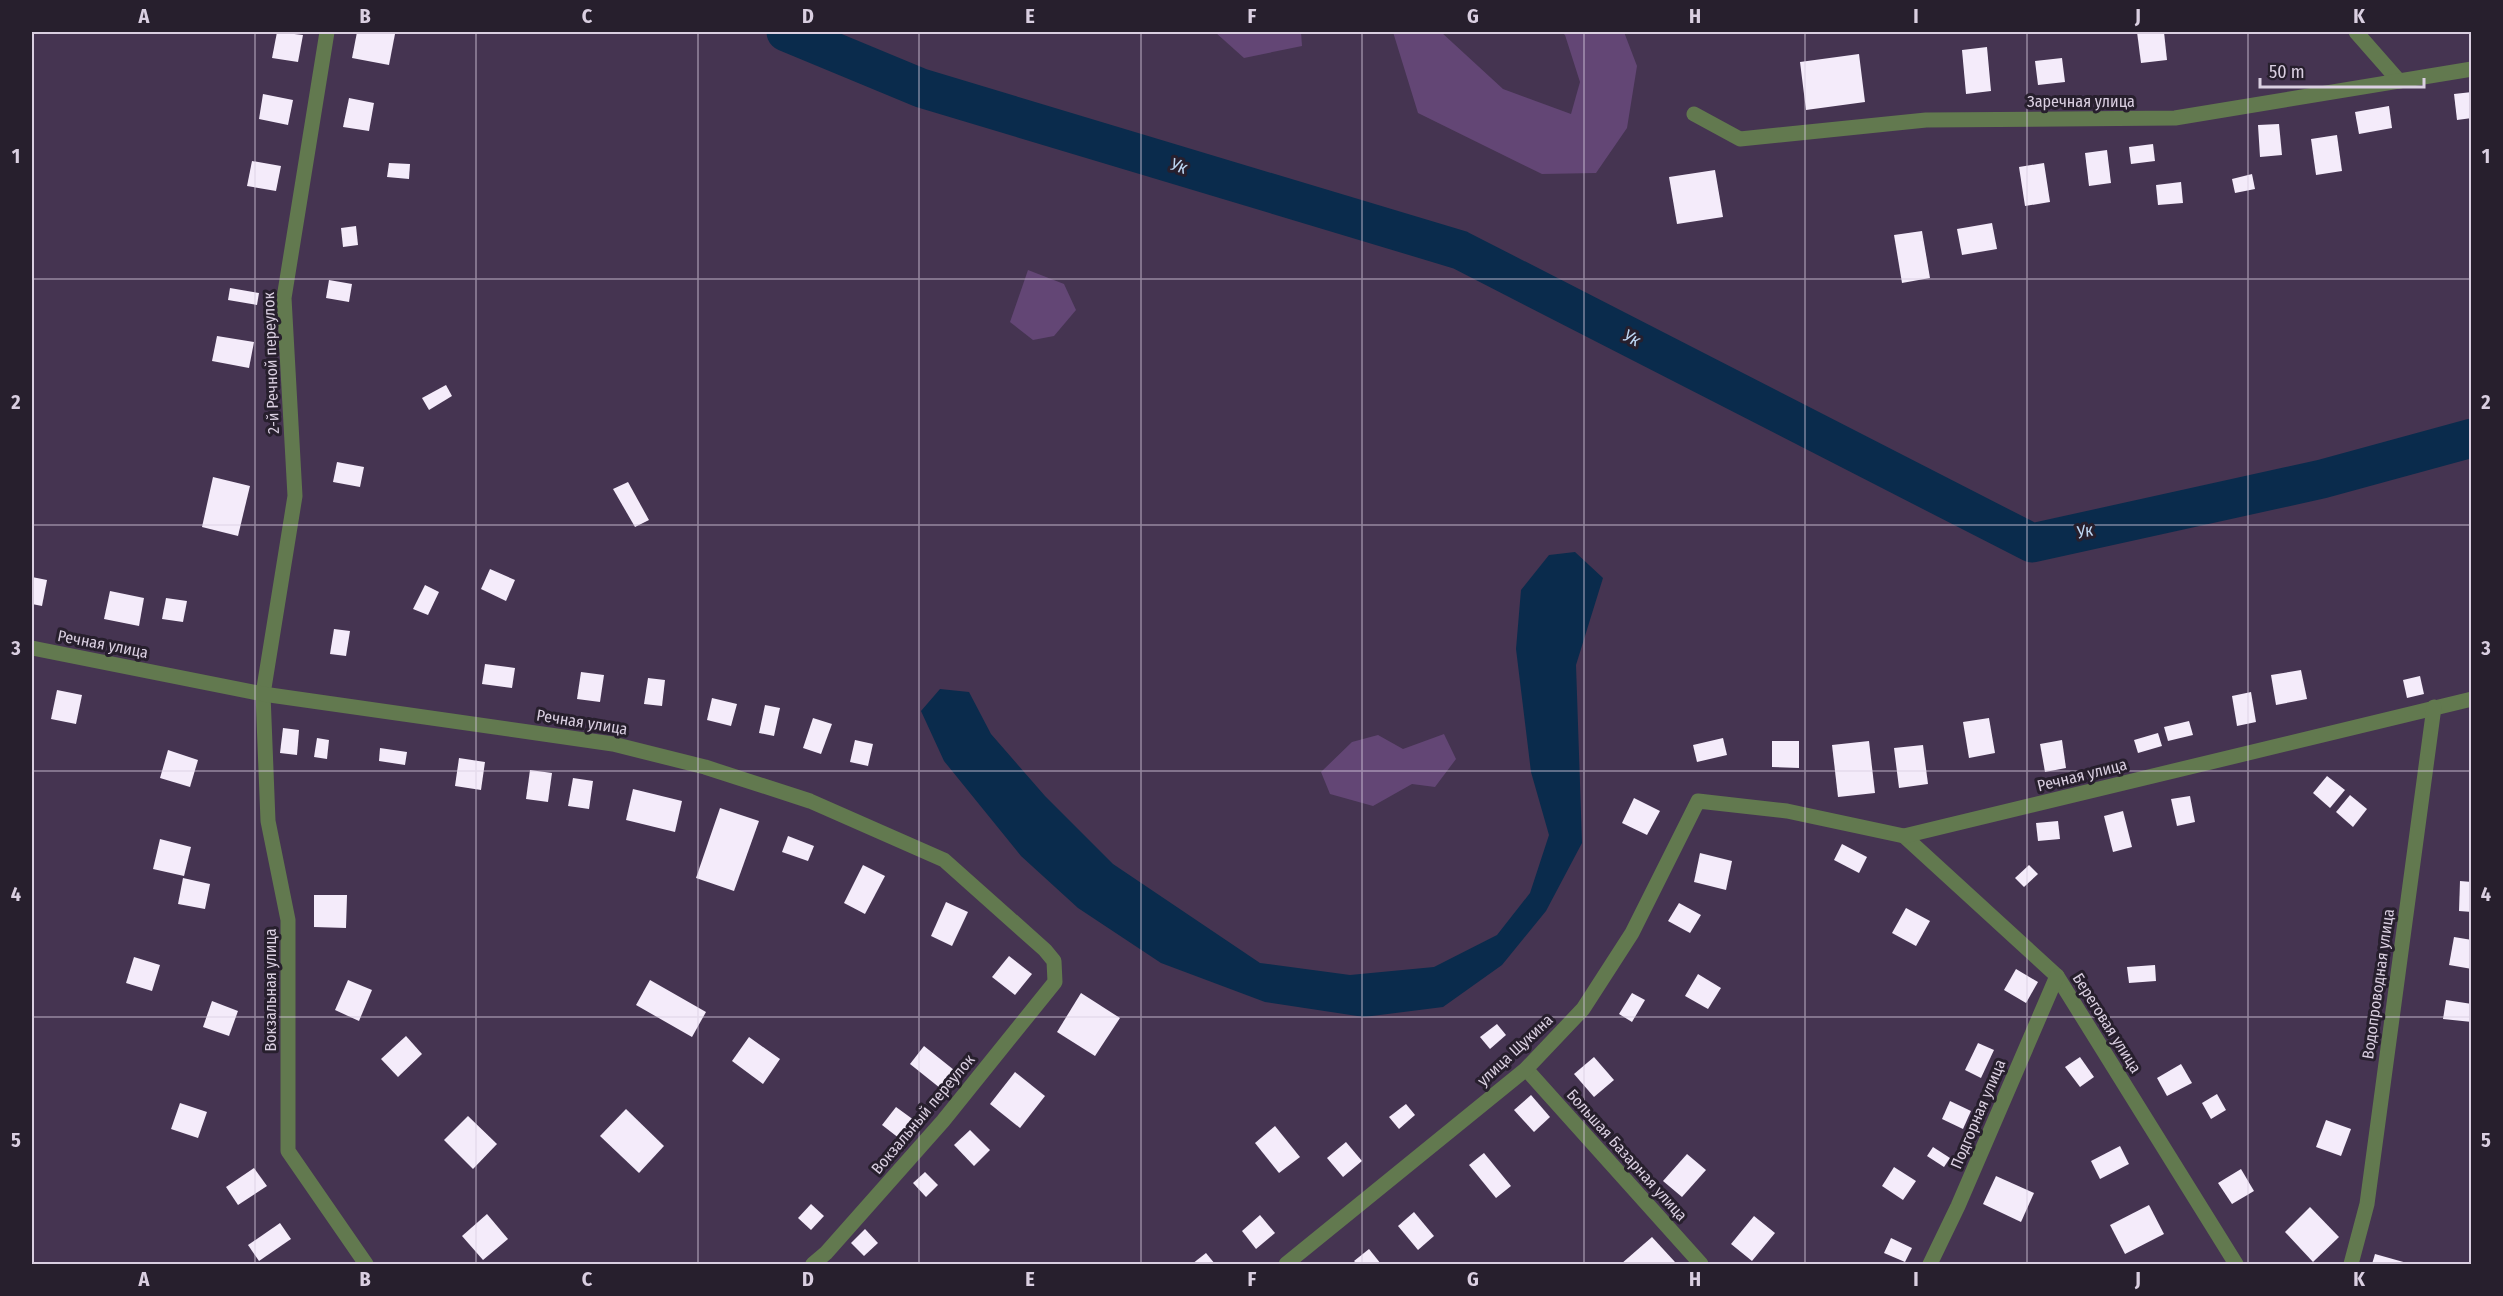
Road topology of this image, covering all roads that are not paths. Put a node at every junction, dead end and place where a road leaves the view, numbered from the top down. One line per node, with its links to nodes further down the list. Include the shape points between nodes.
1 (327, 32): 7 (street, 2-й Речной переулок, via 284,298 295,496)
2 (2356, 32): 4 (street)
3 (2472, 69): 4 (street, Заречная улица)
4 (2400, 81): 5 (street, Заречная улица, via 2175,118 1926,120 1740,139)
5 (1694, 114)
6 (32, 648): 7 (street, Речная улица)
7 (263, 694): 13 (street, Речная улица, via 613,744 705,767 810,801 944,860 1045,950 1054,962); 16 (street, Вокзальная улица, via 268,821 288,920 288,1151)
8 (2472, 699): 9 (street, Речная улица)
9 (2434, 707): 11 (street, Речная улица); 22 (street, Водопроводная улица, via 2367,1204)
10 (1698, 801): 11 (street, Речная улица, via 1787,811); 14 (street, улица Щукина, via 1632,933 1608,971 1583,1009)
11 (1904, 836): 12 (street, Береговая улица)
12 (2057, 976): 20 (street, Подгорная улица); 21 (street, Береговая улица)
13 (1055, 982): 15 (street, Вокзальный переулок)
14 (1526, 1069): 18 (street, улица Щукина); 19 (street, Большая Базарная улица)
15 (831, 1259): 17 (street, Вокзальный переулок)
16 (366, 1264)
17 (813, 1264)
18 (1286, 1264)
19 (1701, 1264)
20 (1930, 1264)
21 (2236, 1264)
22 (2351, 1264)

